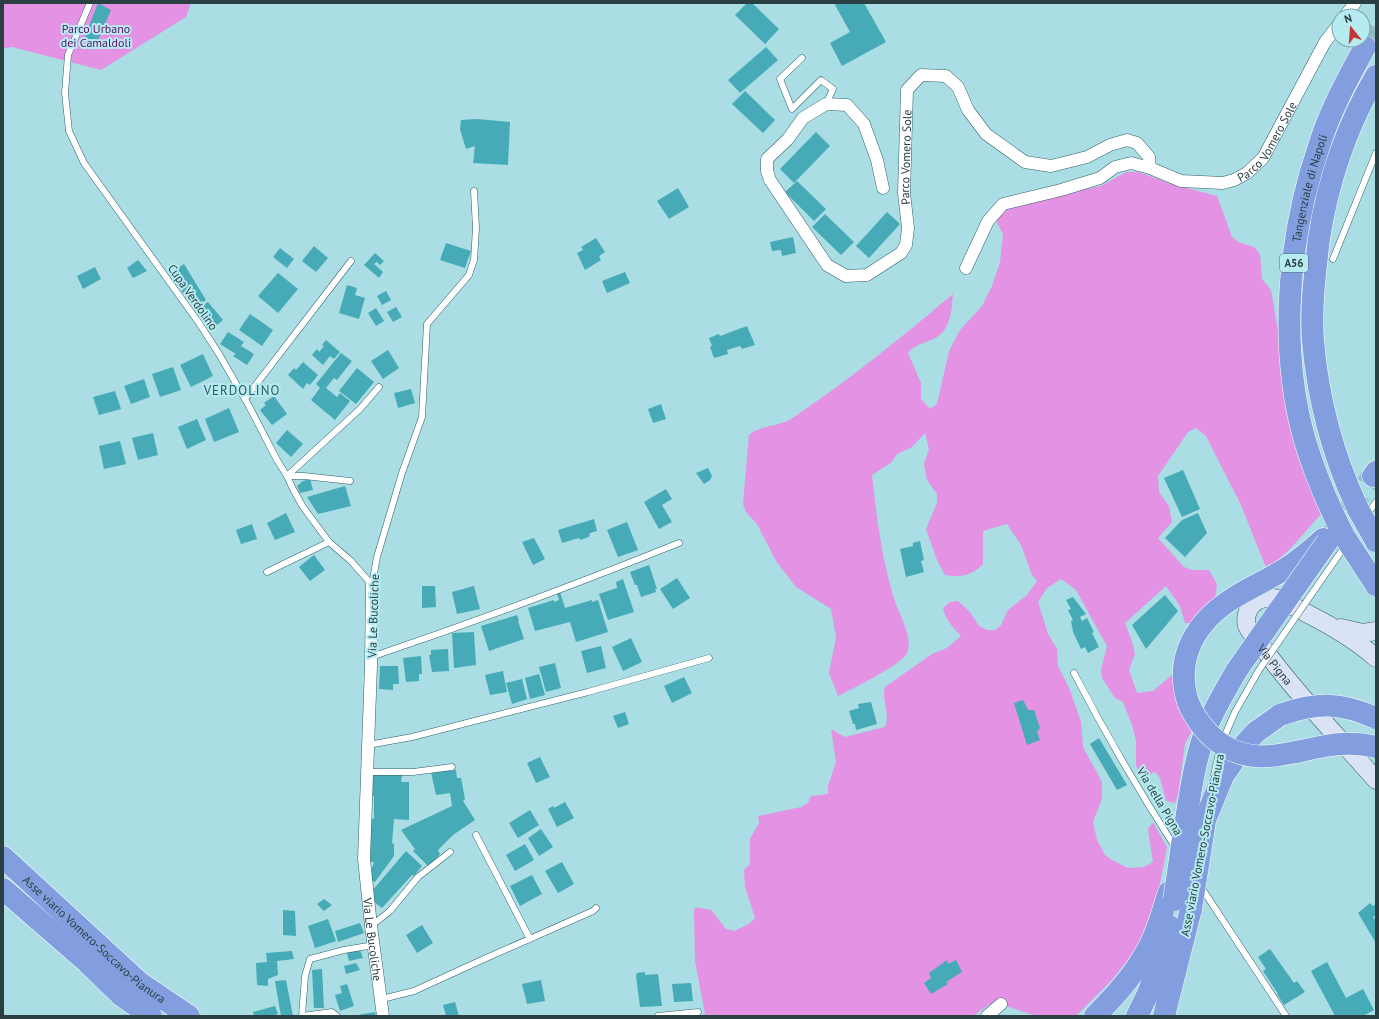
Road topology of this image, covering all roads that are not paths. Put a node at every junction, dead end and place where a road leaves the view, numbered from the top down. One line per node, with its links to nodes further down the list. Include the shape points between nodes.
1 (90, 3): 16 (lane, Cupa Verdolino, via 68,55 66,93 69,131 84,163 199,323)
2 (1331, 34): 8 (street, Parco Vomero Sole, via 1263,158 1247,173 1223,184 1181,181)
3 (1364, 48): 19 (highway, Tangenziale di Napoli / A56, via 1331,115 1310,175 1297,237 1289,328 1293,385 1313,465 1330,508)
4 (802, 58): 6 (lane, via 780,79 792,109 820,80 833,89)
5 (1376, 76): 14 (highway, Tangenziale di Napoli / A56, via 1354,121 1330,187 1319,239)
6 (826, 104): 8 (street, Parco Vomero Sole, via 803,118 788,139 767,159 767,171 770,180 827,265 846,276 867,275 901,253 906,245 908,228 904,192 907,90 921,76 946,76 958,87 968,110 986,134 1025,162 1051,166 1087,157 1110,145 1127,140 1137,143 1149,157); 9 (street, Parco Vomero Sole, via 847,105 864,124 877,160)
7 (1376, 153): 11 (lane)
8 (1150, 168): 13 (street, Parco Vomero Sole, via 1130,164 1115,167 1100,178 1003,204 988,221)
9 (883, 188)
10 (474, 191): 24 (lane, Via Le Bucoliche, via 474,260 469,275 427,324 422,417 402,473 377,557)
11 (1332, 259): 14 (highway)
12 (351, 261): 16 (lane)
13 (966, 268)
14 (1313, 290): 19 (highway, Tangenziale di Napoli / A56, via 1315,364 1322,403 1343,475)
15 (379, 387): 17 (lane, via 360,409)
16 (246, 400): 17 (lane, Cupa Verdolino)
17 (287, 476): 18 (lane); 21 (lane, Cupa Verdolino, via 303,507)
18 (350, 481)
19 (1349, 527): 20 (highway, Tangenziale di Napoli / A56, bridge); 25 (highway, Tangenziale di Napoli / A56, bridge); 34 (highway, bridge, via 1285,569 1234,598 1205,622 1188,650 1184,682 1188,702 1197,720 1211,737 1244,754 1256,757 1278,756 1338,744 1366,744); 39 (lane, Asse viario Vomero-Soccavo-Pianura, bridge, via 1313,592 1259,670 1235,712 1223,738); 39 (highway, Asse viario Vomero-Soccavo-Pianura, bridge, via 1237,670 1209,722 1197,763)
20 (1376, 541)
21 (329, 542): 23 (lane); 24 (lane, Cupa Verdolino)
22 (679, 543): 28 (lane, via 605,573)
23 (267, 572)
24 (372, 584): 28 (street, Via Le Bucoliche)
25 (1376, 585)
26 (1327, 624): 27 (main road, Via Pigna, via 1363,633); 30 (main road, Via Pigna); 37 (main road, Via Pigna, via 1271,597 1254,602 1246,619 1250,631 1281,672)
27 (1376, 631)
28 (371, 657): 33 (street, Via Le Bucoliche)
29 (709, 658): 33 (lane, via 412,737)
30 (1376, 658)
31 (1074, 673): 39 (lane, Via della Pigna, via 1148,804)
32 (1376, 718): 39 (highway, bridge, via 1351,709 1326,705 1297,709 1280,715 1256,732 1234,759 1223,776)
33 (368, 745): 36 (street, Via Le Bucoliche)
34 (1376, 747)
35 (452, 767): 36 (lane, via 413,772)
36 (367, 772): 45 (street, Via Le Bucoliche, via 364,859)
37 (1376, 780)
38 (476, 835): 46 (lane)
39 (1191, 846): 43 (highway, Asse viario Vomero-Soccavo-Pianura, bridge); 61 (lane, Via della Pigna, via 1218,916)
40 (450, 852): 45 (lane, via 418,877 390,911)
41 (3, 857): 52 (highway, Asse viario Vomero-Soccavo-Pianura, via 140,983)
42 (3, 889): 51 (highway, Asse viario Vomero-Soccavo-Pianura, via 122,996)
43 (1181, 903): 57 (highway, via 1156,931 1143,958 1125,984); 58 (highway, Asse viario Vomero-Soccavo-Pianura, via 1147,997); 59 (highway, Asse viario Vomero-Soccavo-Pianura); 60 (highway, via 1189,955)
44 (596, 908): 46 (lane)
45 (371, 926): 47 (street, Via Le Bucoliche)
46 (530, 939): 48 (lane, via 414,991)
47 (374, 945): 48 (street, Via Le Bucoliche); 53 (lane, via 310,959 304,976 302,1016 332,1012)
48 (382, 999): 54 (street, Via Le Bucoliche)
49 (1001, 1004): 56 (street)
50 (698, 1012): 55 (lane)
51 (151, 1016)
52 (189, 1016)
53 (337, 1016)
54 (383, 1016)
55 (658, 1016)
56 (986, 1016)
57 (1095, 1016)
58 (1137, 1016)
59 (1164, 1016)
60 (1180, 1016)
61 (1286, 1016)

